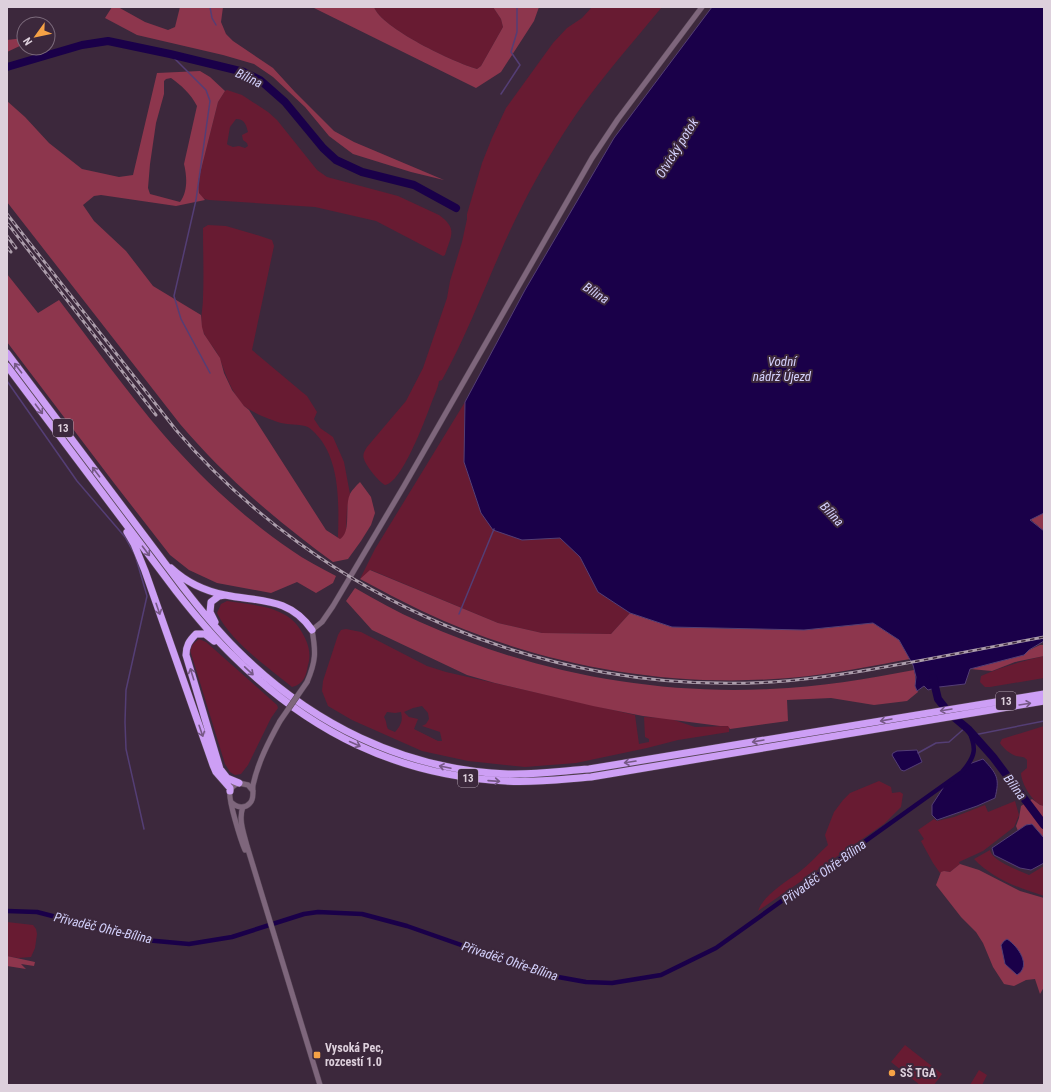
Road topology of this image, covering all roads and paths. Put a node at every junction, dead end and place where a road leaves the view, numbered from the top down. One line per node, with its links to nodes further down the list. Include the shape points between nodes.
1 (702, 7): 7 (street, via 592,158 333,606 322,622)
2 (7, 353): 5 (highway, 13, one-way to 2)
3 (7, 366): 4 (highway, 13, one-way to 4)
4 (106, 498): 8 (highway, 13, one-way to 8, via 203,624); 13 (highway, one-way to 13, via 134,544 213,765)
5 (158, 555): 6 (highway, via 188,581); 8 (highway, 13)
6 (225, 595): 7 (highway, via 266,600 288,608 305,620); 8 (highway, via 211,602 210,612)
7 (312, 630): 11 (street, bridge, via 316,650 314,667 268,743)
8 (235, 653): 9 (highway, 13, one-way to 8, via 590,769 508,774 447,767 411,758 354,736 304,706); 10 (highway, 13, one-way to 10, via 256,678 297,710 351,742 408,766 480,780 535,782 591,777); 12 (highway, one-way to 8, via 227,778 220,769 186,649 188,642 196,634 205,634)
9 (1044, 694)
10 (1044, 701)
11 (258, 770): 12 (street, via 250,781); 14 (street)
12 (242, 784): 13 (street); 14 (street)
13 (230, 791): 15 (street)
14 (253, 791): 16 (street, via 251,802)
15 (231, 802): 16 (street, via 238,807); 17 (street, via 237,828)
16 (244, 807): 17 (street, via 243,829)
17 (258, 884): 18 (street)
18 (320, 1085)

